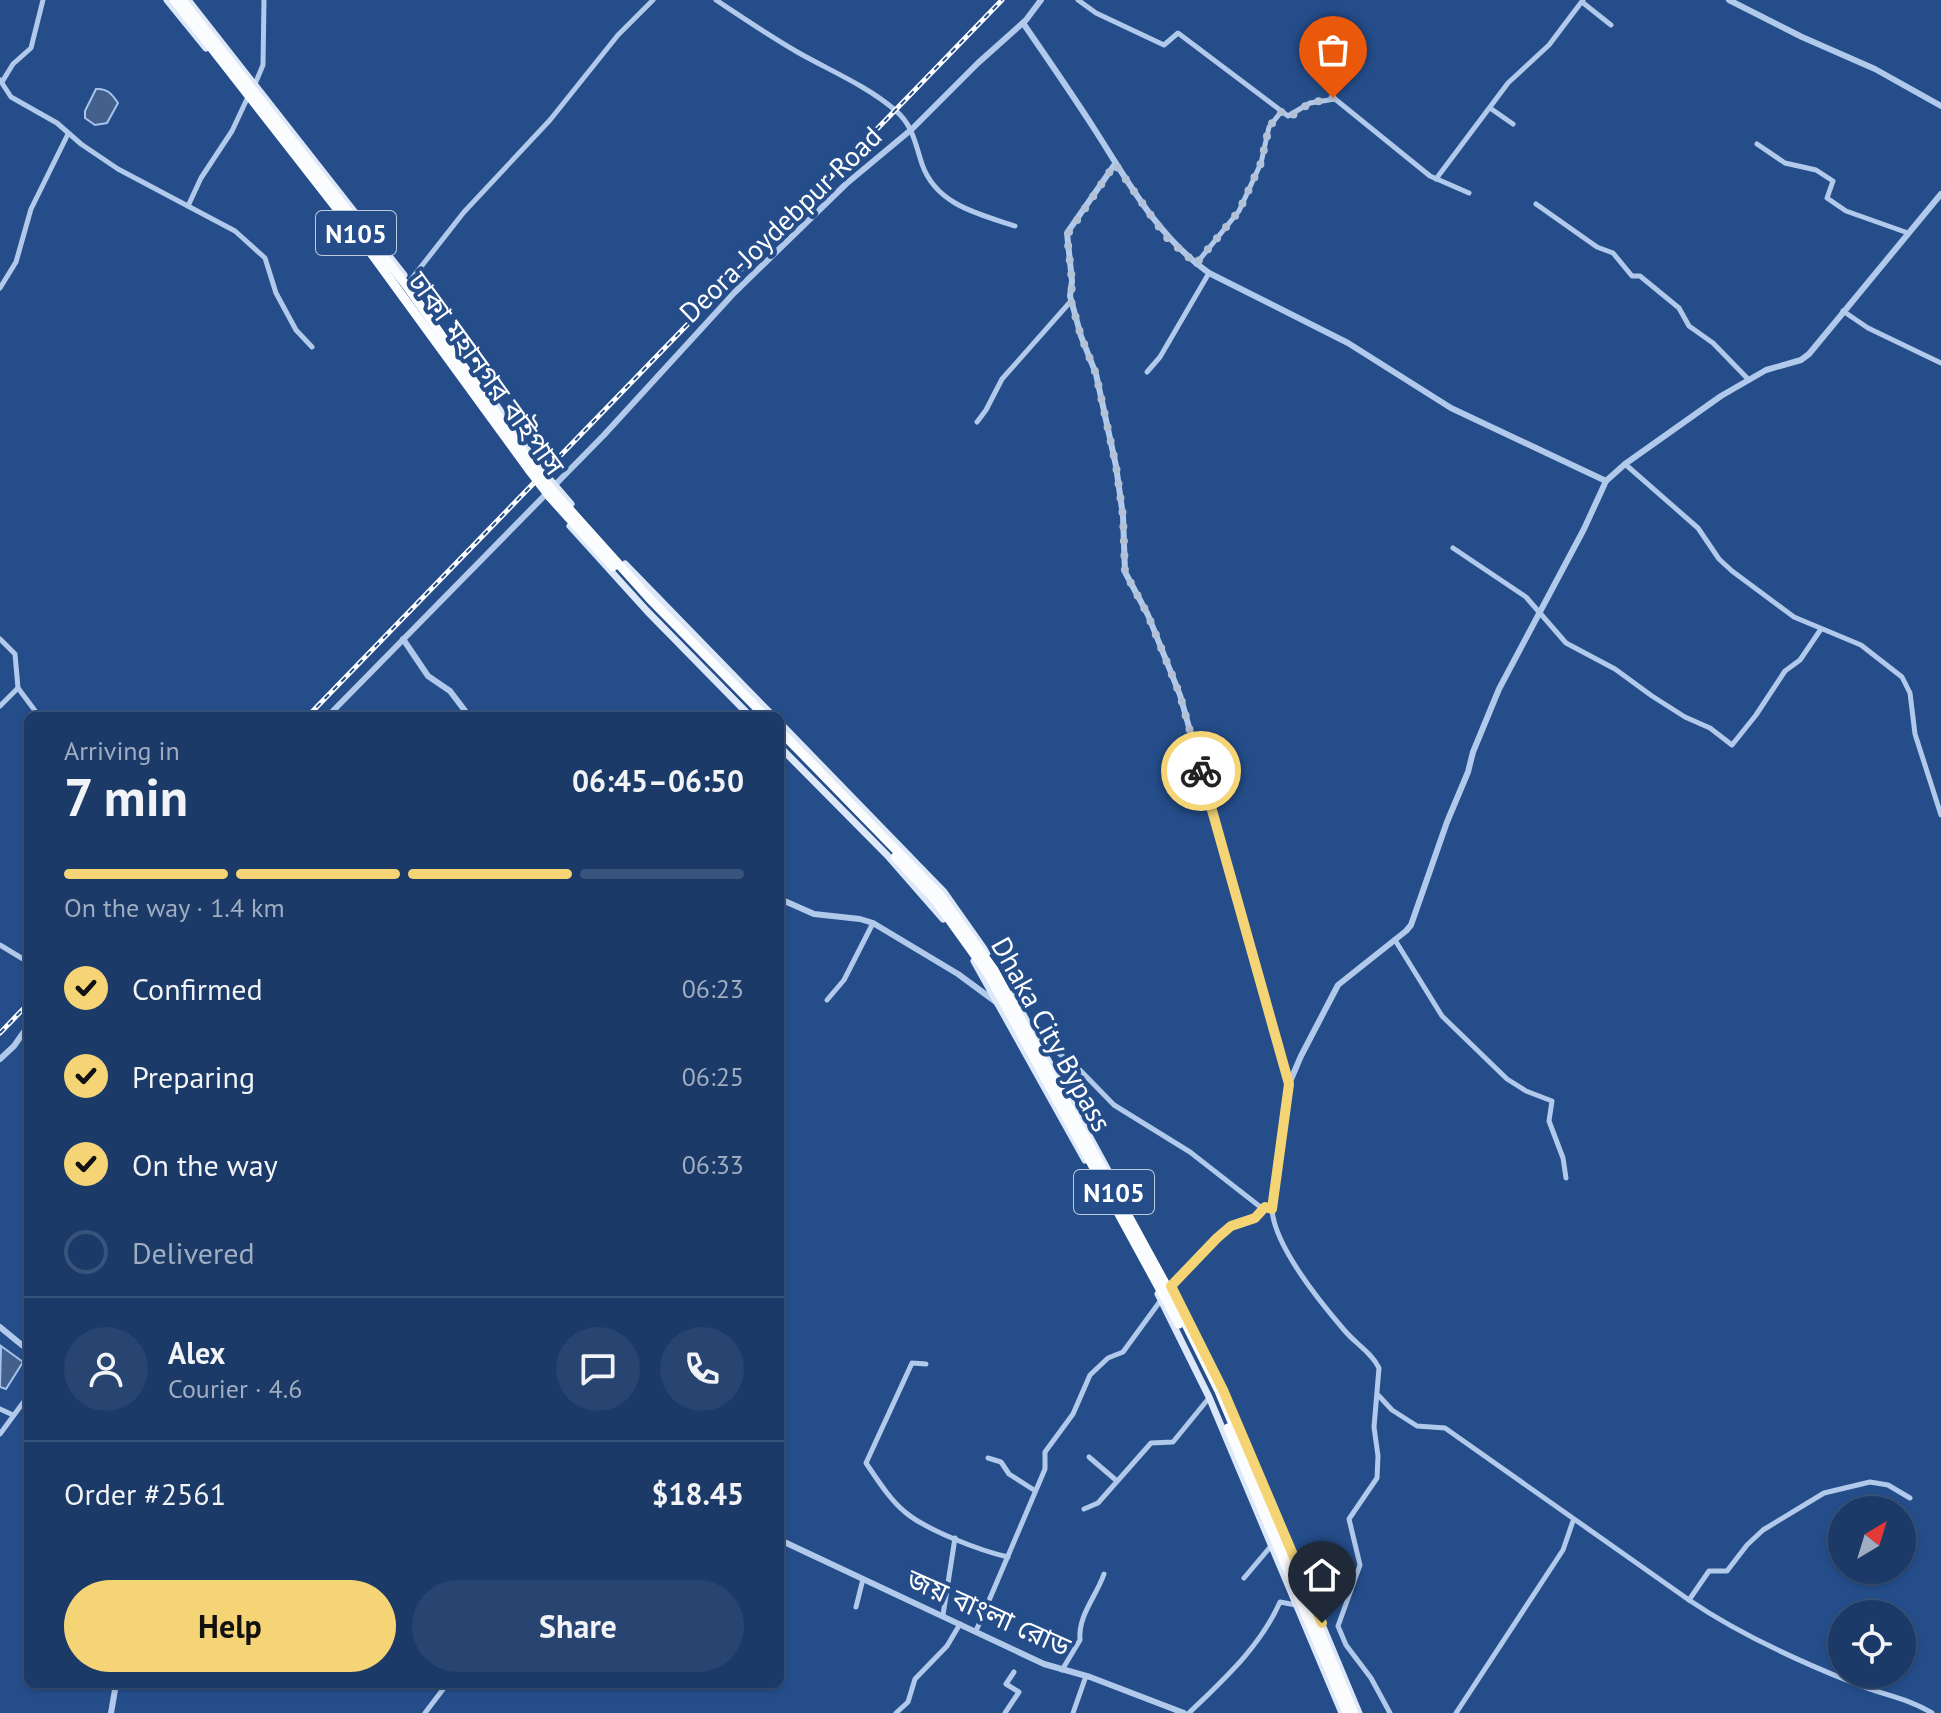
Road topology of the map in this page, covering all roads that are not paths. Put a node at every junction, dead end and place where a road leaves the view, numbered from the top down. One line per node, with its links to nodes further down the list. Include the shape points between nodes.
1 (43, 0): 14 (street, via 31,48)
2 (167, 0): 16 (main road)
3 (174, 0): 44 (highway, ঢাকা মহানগর বাইপাস / N105)
4 (185, 0): 15 (main road); 44 (highway, N105, via 406,285)
5 (264, 0): 15 (street, via 263,65)
6 (653, 0): 34 (street, via 464,212)
7 (716, 0): 21 (street, via 849,79 892,108)
8 (1041, 0): 12 (street, Deora-Joydebpur Road)
9 (1078, 0): 19 (street, via 1164,45 1178,33)
10 (1729, 0): 17 (street)
11 (1582, 1): 13 (street); 18 (street)
12 (1023, 23): 21 (street, Deora-Joydebpur Road); 24 (street)
13 (1611, 25)
14 (1, 81): 22 (street, via 11,97)
15 (255, 84): 34 (main road)
16 (247, 99): 29 (street); 46 (main road)
17 (1941, 106)
18 (1490, 108): 20 (street); 25 (street)
19 (1281, 112): 25 (street, via 1290,117 1310,103 1333,98); 32 (street, via 1269,127 1261,163 1239,211)
20 (1513, 124)
21 (912, 129): 30 (street, via 923,168 937,189 972,214); 46 (street, Deora-Joydebpur Road, via 846,184 734,293)
22 (68, 134): 29 (street, via 118,169); 35 (street, via 31,209 16,262)
23 (1757, 144): 31 (street, via 1785,163 1816,170 1833,181 1827,198 1846,211)
24 (1115, 164): 32 (street, via 1166,237); 36 (street, via 1067,233)
25 (1436, 179): 26 (street)
26 (1469, 193)
27 (1941, 194): 31 (street)
28 (1536, 204): 41 (street, via 1613,253 1632,276 1640,276 1679,308 1689,326)
29 (188, 206): 38 (street, via 221,222 265,258 276,293)
30 (1015, 226)
31 (1908, 233): 37 (street)
32 (1196, 264): 33 (street)
33 (1209, 273): 40 (street); 45 (street, via 1348,343 1451,408)
34 (409, 282): 46 (main road)
35 (0, 288)
36 (1071, 301): 42 (street, via 1002,379); 76 (street, via 1096,374 1116,466 1125,572 1180,695)
37 (1842, 311): 39 (street); 41 (street, via 1801,360)
38 (312, 347)
39 (1941, 363)
40 (1147, 372)
41 (1749, 380): 43 (street)
42 (977, 422)
43 (1625, 464): 45 (street); 49 (street, via 1698,528 1732,571 1794,617)
44 (533, 470): 46 (highway, ঢাকা মহানগর বাইপাস / N105, bridge)
45 (1606, 481): 48 (street)
46 (551, 492): 51 (street, Deora-Joydebpur Road); 57 (main road, via 647,611); 58 (highway, ঢাকা মহানগর বাইপাস / N105, via 620,575); 59 (highway, N105); 60 (main road)
47 (1453, 548): 48 (street, via 1517,590)
48 (1539, 614): 49 (street, via 1566,643 1732,745); 68 (street, via 1473,752 1411,925)
49 (1821, 629): 65 (street, via 1861,645 1902,677)
50 (0, 639): 52 (street, via 15,654)
51 (403, 639): 55 (street, Deora-Joydebpur Road); 56 (street, via 428,676 450,691)
52 (18, 688): 53 (street); 54 (street)
53 (0, 706)
54 (36, 712)
55 (332, 712)
56 (466, 712)
57 (746, 712)
58 (753, 712)
59 (761, 712)
60 (769, 712)
61 (784, 727): 74 (main road, via 944,892 997,968)
62 (784, 735): 124 (highway, Dhaka City Bypass / N105, via 940,895 994,970 1219,1391)
63 (784, 743): 123 (highway, N105, via 936,901 987,972 1207,1382)
64 (784, 751): 72 (main road, via 933,905)
65 (1941, 815)
66 (784, 901): 67 (street, via 814,914)
67 (873, 923): 71 (street, via 844,980); 72 (street)
68 (1395, 940): 76 (street, via 1338,985); 77 (street, via 1442,1016 1507,1079 1552,1101 1549,1121)
69 (0, 945): 70 (street)
70 (24, 960)
71 (827, 1000)
72 (998, 1003): 81 (main road)
73 (24, 1032): 75 (street)
74 (1036, 1037): 78 (street, via 1077,1067 1114,1105 1190,1152); 80 (main road)
75 (0, 1059)
76 (1289, 1084): 79 (street)
77 (1566, 1178)
78 (1263, 1209): 79 (street); 80 (street, via 1255,1218 1231,1226)
79 (1272, 1209): 85 (street, via 1272,1222 1288,1255 1347,1334 1379,1366)
80 (1171, 1286): 124 (main road, via 1228,1401)
81 (1161, 1300): 86 (main road); 94 (street, via 1123,1352 1090,1375 1077,1406 1045,1452 1045,1469)
82 (0, 1327): 83 (street)
83 (24, 1347)
84 (926, 1364): 98 (street, via 912,1363 866,1463 903,1511)
85 (1378, 1395): 97 (street, via 1417,1426 1445,1428); 125 (street, via 1377,1478 1349,1519 1360,1565 1338,1626)
86 (1209, 1397): 93 (street, via 1173,1442 1151,1443); 100 (main road)
87 (24, 1401): 89 (street)
88 (0, 1409): 89 (street)
89 (14, 1415): 90 (street)
90 (0, 1434)
91 (1089, 1457): 93 (street)
92 (988, 1458): 94 (street, via 1001,1462)
93 (1117, 1481): 96 (street, via 1098,1503)
94 (1034, 1490): 101 (street)
95 (1907, 1496): 105 (street, via 1870,1482 1824,1493 1763,1530 1727,1571 1709,1571)
96 (1084, 1509)
97 (1573, 1521): 105 (street); 126 (street, via 1563,1550)
98 (955, 1538): 101 (street); 108 (street)
99 (784, 1542): 104 (street, জয় বাংলা রোড)
100 (1271, 1546): 103 (street); 106 (main road)
101 (1008, 1557): 110 (street)
102 (1104, 1574): 111 (street, via 1081,1621 1080,1640)
103 (1244, 1578)
104 (863, 1579): 107 (street); 108 (street, জয় বাংলা রোড)
105 (1689, 1600): 127 (street, via 1788,1655)
106 (1296, 1606): 122 (street, via 1280,1602 1261,1639); 123 (main road)
107 (856, 1607)
108 (943, 1615): 109 (street, জয় বাংলা রোড)
109 (960, 1624): 110 (street, জয় বাংলা রোড); 119 (street, via 915,1679 909,1700)
110 (976, 1631): 111 (street, জয় বাংলা রোড)
111 (1062, 1671): 113 (street, জয় বাংলা রোড)
112 (1014, 1672): 120 (street, via 1006,1683 1019,1692)
113 (1086, 1676): 116 (street, জয় বাংলা রোড); 121 (street)
114 (115, 1688): 117 (street)
115 (444, 1688): 118 (street)
116 (1175, 1711): 122 (street, জয় বাংলা রোড)
117 (111, 1713)
118 (425, 1713)
119 (896, 1713)
120 (1005, 1713)
121 (1073, 1713)
122 (1186, 1713)
123 (1344, 1713)
124 (1356, 1713)
125 (1390, 1713)
126 (1456, 1713)
127 (1932, 1713)

